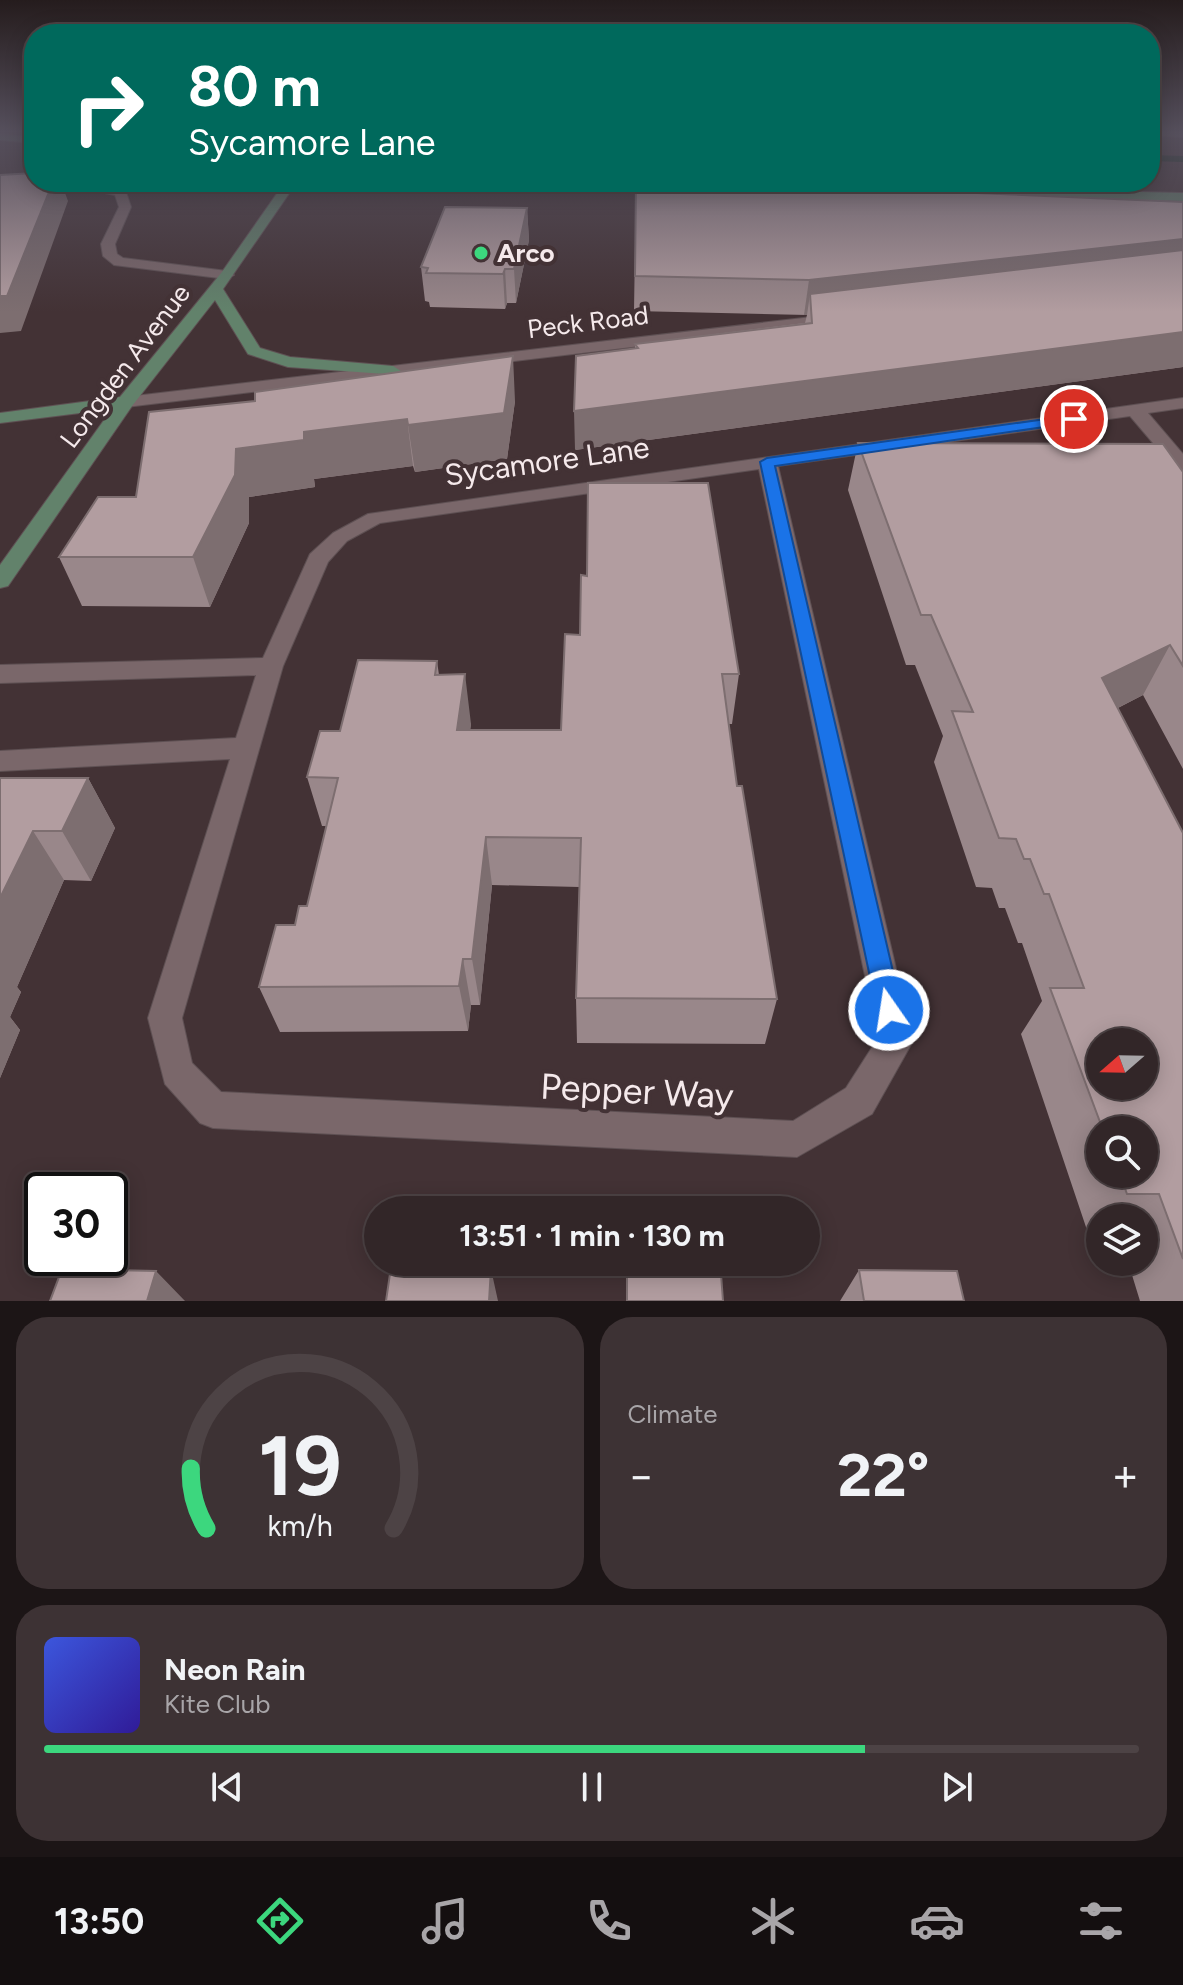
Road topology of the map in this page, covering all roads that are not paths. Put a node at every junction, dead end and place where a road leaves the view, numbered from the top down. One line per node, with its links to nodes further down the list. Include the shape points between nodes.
1 (120, 192): 7 (street, via 125,207 108,244 110,256 119,262)
2 (284, 192): 7 (street, Longden Avenue)
3 (1183, 197): 5 (street, via 972,192)
4 (918, 198): 5 (street)
5 (933, 199): 6 (street)
6 (972, 206)
7 (227, 275): 8 (street, Longden Avenue)
8 (216, 289): 10 (street, via 254,351 288,362); 11 (street, Longden Avenue)
9 (851, 317): 10 (street, Peck Road)
10 (393, 371): 11 (street, Peck Road)
11 (126, 402): 14 (street, Peck Road); 17 (street, Longden Avenue)
12 (1183, 403): 13 (street, Sycamore Lane)
13 (1135, 410): 15 (street, Sycamore Lane); 16 (street)
14 (0, 418)
15 (767, 462): 18 (street, Sycamore Lane, via 375,518 340,537 318,559); 20 (street, Pepper Way, via 896,1041 859,1101 797,1139 213,1110 177,1072 165,1018)
16 (1183, 466)
17 (0, 581)
18 (271, 666): 19 (street); 20 (street, Pepper Way)
19 (0, 674)
20 (245, 748): 21 (street)
21 (0, 761)

